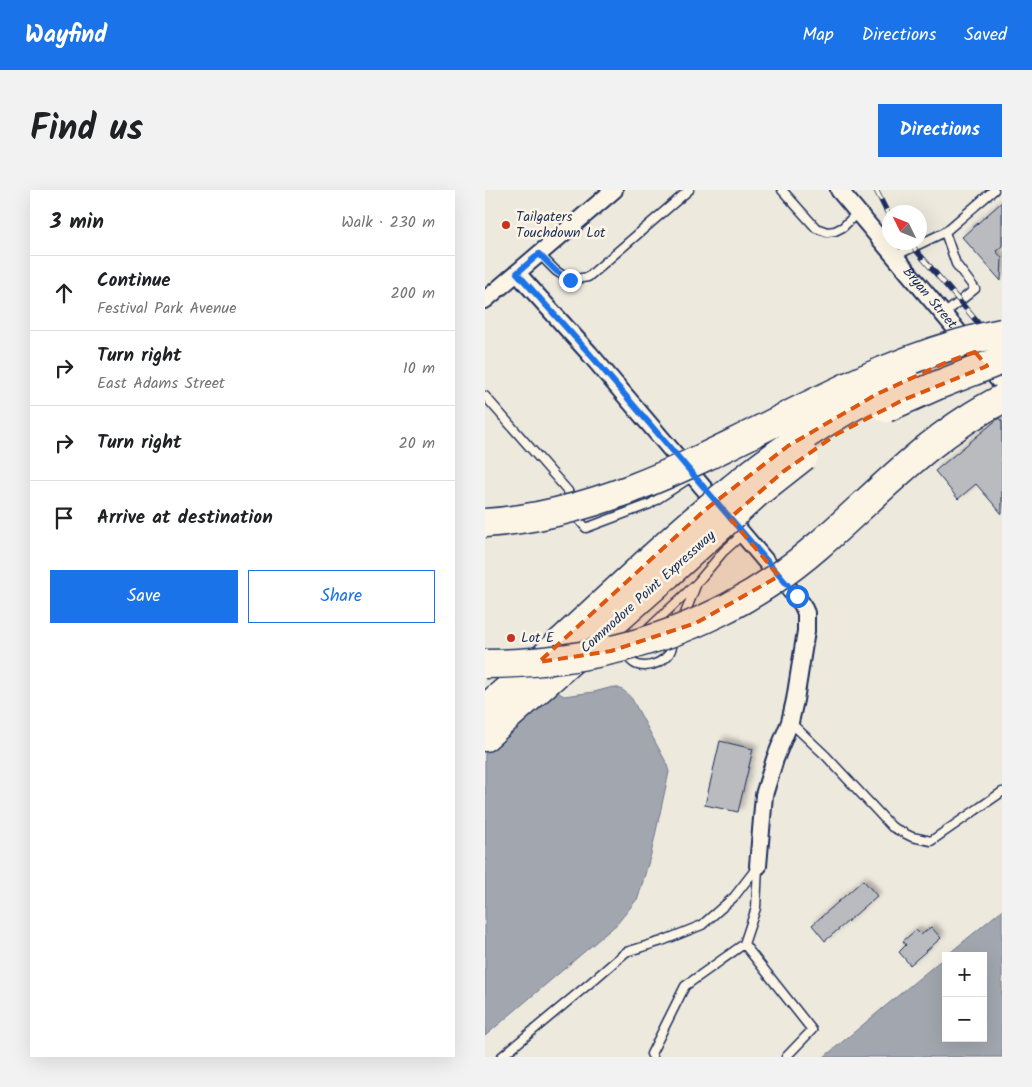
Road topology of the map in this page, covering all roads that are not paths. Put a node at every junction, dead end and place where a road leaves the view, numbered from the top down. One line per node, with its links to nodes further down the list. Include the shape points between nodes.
1 (613, 190): 8 (street)
2 (689, 190): 8 (lane, via 588,277 570,280)
3 (782, 190): 6 (lane, via 816,228 827,232 843,227)
4 (839, 190): 6 (street, Bryan Street)
5 (994, 190): 7 (lane)
6 (858, 212): 9 (street, Bryan Street)
7 (945, 232): 9 (lane); 12 (lane, via 955,264 975,289)
8 (539, 254): 10 (street)
9 (895, 256): 12 (street, Bryan Street)
10 (517, 273): 11 (street); 19 (street)
11 (485, 300)
12 (944, 314): 16 (street, Bryan Street)
13 (1002, 333): 20 (highway, bridge, via 957,344 877,373 706,458)
14 (1002, 343): 24 (highway, Commodore Point Expressway, bridge, via 916,375 817,427 726,492)
15 (1002, 360): 24 (highway, Commodore Point Expressway, bridge, via 903,400 822,444)
16 (1002, 384)
17 (485, 396): 19 (lane, via 568,491 574,514 586,528 650,504)
18 (1002, 399): 26 (highway, bridge, via 961,422 924,449 797,564 722,611 670,634 611,651 545,662)
19 (694, 475): 23 (street)
20 (625, 492): 21 (highway, bridge, via 553,506); 22 (highway, bridge, via 570,509)
21 (485, 510)
22 (485, 523)
23 (743, 534): 25 (lane); 28 (street, via 797,596 806,613 806,631)
24 (660, 566): 27 (highway, Commodore Point Expressway); 29 (highway, Commodore Point Expressway)
25 (697, 583): 25 (lane, via 668,654 647,666 631,661 626,652 629,646)
26 (485, 664)
27 (485, 709)
28 (790, 722): 30 (lane, via 892,827 912,837 931,841); 31 (street, via 764,796)
29 (485, 737)
30 (1002, 792)
31 (758, 866): 32 (lane, via 756,908); 33 (lane, via 734,897 702,925 625,952)
32 (744, 944): 34 (lane, via 685,986 651,1054); 35 (lane, via 812,1030)
33 (501, 1057)
34 (653, 1057)
35 (786, 1057)

